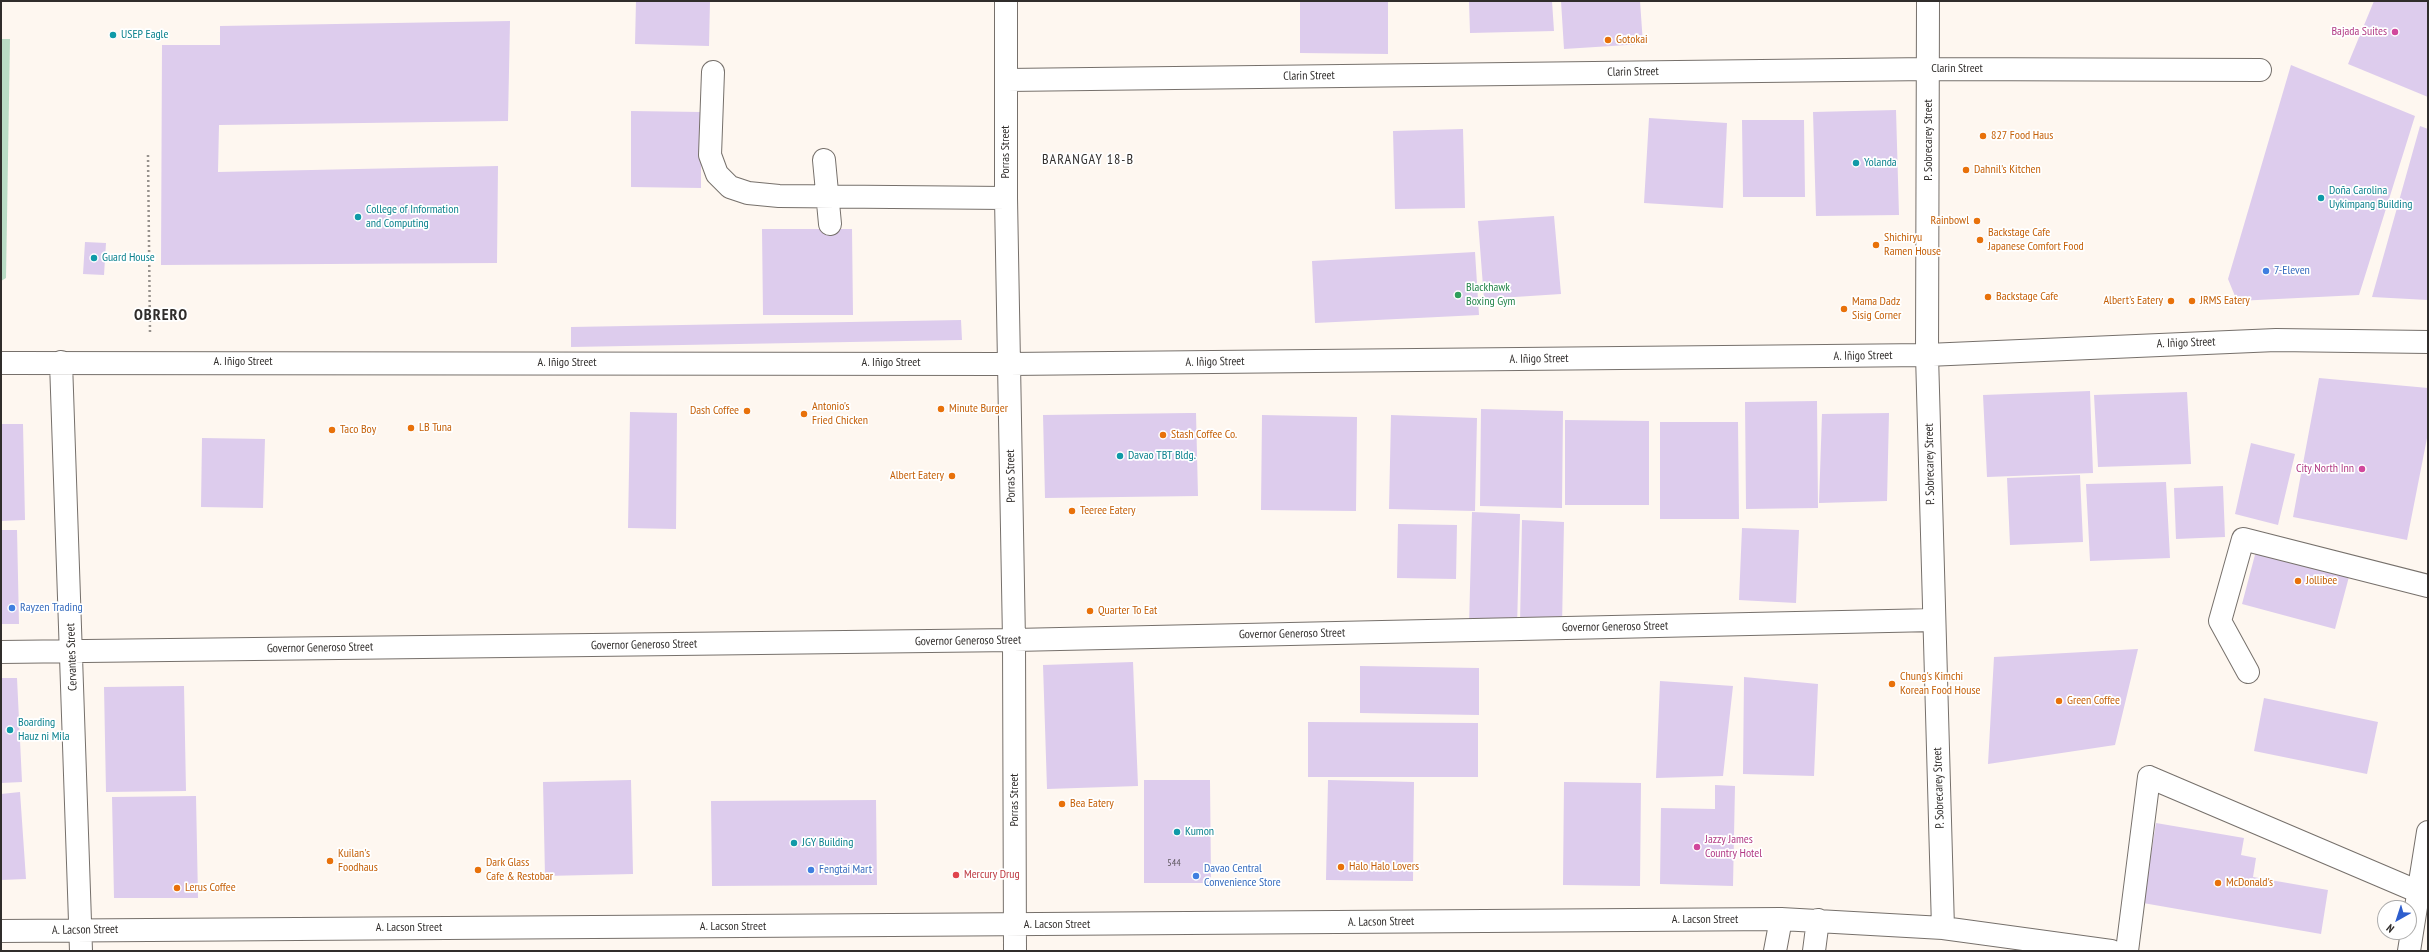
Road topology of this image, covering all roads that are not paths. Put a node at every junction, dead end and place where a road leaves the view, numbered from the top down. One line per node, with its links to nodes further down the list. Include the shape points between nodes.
1 (1006, 1): 6 (street, Porras Street)
2 (1928, 1): 3 (street, P. Sobrecarey Street)
3 (1929, 69): 4 (street, Clarin Street); 6 (street, Clarin Street); 12 (street, P. Sobrecarey Street)
4 (2260, 70)
5 (713, 72): 8 (street, via 710,155 717,174 730,187 748,193 779,196)
6 (1007, 80): 9 (street, Porras Street)
7 (824, 160): 8 (street)
8 (827, 195): 9 (street); 10 (street)
9 (1006, 198): 15 (street, Porras Street)
10 (830, 224)
11 (2428, 342): 12 (street, A. Iñigo Street, via 2260,341)
12 (1927, 355): 15 (street, A. Iñigo Street); 17 (street, P. Sobrecarey Street)
13 (61, 362): 14 (street, A. Iñigo Street); 15 (street, A. Iñigo Street); 19 (street, Cervantes Street)
14 (1, 363)
15 (1009, 364): 18 (street, Porras Street)
16 (2428, 586): 21 (street, via 2243,539 2220,621)
17 (1934, 620): 18 (street, Governor Generoso Street); 27 (street, P. Sobrecarey Street)
18 (1014, 640): 19 (street, Governor Generoso Street); 26 (street, Porras Street)
19 (72, 651): 20 (street, Governor Generoso Street); 29 (street, Cervantes Street)
20 (1, 652)
21 (2248, 672)
22 (2428, 832): 23 (street)
23 (2419, 892): 34 (street, via 2149,778); 35 (street)
24 (1780, 919): 25 (street, A. Lacson Street); 26 (street, A. Lacson Street); 31 (street)
25 (1818, 920): 27 (street, A. Lacson Street); 32 (street)
26 (1015, 926): 29 (street, A. Lacson Street); 30 (street, Porras Street)
27 (1942, 928): 33 (street, A. Lacson Street)
28 (1, 931): 29 (street, A. Lacson Street)
29 (81, 941)
30 (1015, 951)
31 (1775, 951)
32 (1814, 951)
33 (2111, 951)
34 (2127, 951)
35 (2410, 951)

